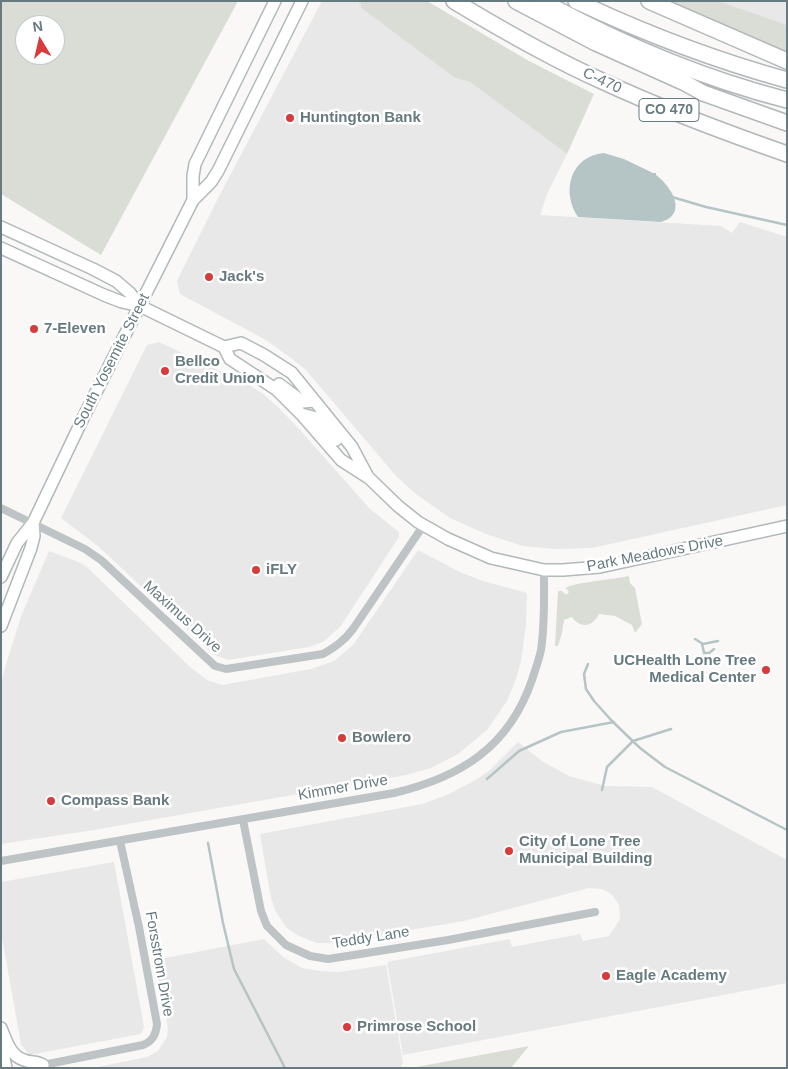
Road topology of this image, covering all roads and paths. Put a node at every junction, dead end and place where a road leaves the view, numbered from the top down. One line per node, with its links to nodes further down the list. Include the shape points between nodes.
1 (275, 1): 15 (main road, South Yosemite Street, via 195,164)
2 (302, 1): 15 (main road, South Yosemite Street, via 218,171)
3 (454, 1): 14 (highway, C-470 / CO 470, via 601,81 687,118)
4 (516, 1): 10 (highway, via 606,48)
5 (542, 1): 11 (highway, via 670,62)
6 (576, 1): 9 (highway, via 676,44)
7 (649, 1): 8 (highway)
8 (787, 61)
9 (787, 80)
10 (685, 83): 12 (highway); 13 (highway, via 703,93)
11 (787, 100)
12 (787, 113)
13 (787, 123)
14 (787, 154)
15 (193, 200): 18 (main road, South Yosemite Street)
16 (1, 227): 18 (main road, Park Meadows Drive, via 116,281)
17 (1, 248): 18 (main road, Park Meadows Drive, via 104,295)
18 (140, 306): 19 (main road, Park Meadows Drive); 26 (main road, South Yosemite Street)
19 (224, 347): 20 (main road, Park Meadows Drive); 21 (main road, Park Meadows Drive, via 241,343 264,355 292,374)
20 (234, 362): 21 (main road, via 244,361 303,402); 22 (main road, Park Meadows Drive, via 277,390)
21 (314, 401): 23 (main road, Park Meadows Drive)
22 (301, 414): 23 (main road, via 316,418 340,444); 24 (main road, Park Meadows Drive, via 341,460)
23 (352, 448): 24 (main road, Park Meadows Drive)
24 (368, 478): 27 (main road, Park Meadows Drive)
25 (1, 508): 26 (street, Maximus Drive)
26 (33, 524): 27 (street, Maximus Drive, via 101,560 215,666 226,669 322,654 335,648 353,629); 30 (main road, South Yosemite Street, via 17,543); 31 (main road, South Yosemite Street, via 31,548)
27 (423, 526): 29 (main road, Park Meadows Drive, via 478,553)
28 (787, 526): 29 (main road, Park Meadows Drive, via 608,566)
29 (544, 570): 32 (street, Kimmer Drive, via 540,657 527,694 514,718 483,753 469,764 422,786)
30 (1, 577)
31 (1, 626)
32 (243, 820): 33 (street, Kimmer Drive); 35 (street, Teddy Lane, via 260,911 267,926 286,945 310,956 328,959)
33 (120, 841): 34 (street, Kimmer Drive); 38 (street, Forsstrom Drive, via 139,927 156,1033 143,1045)
34 (1, 861)
35 (595, 912)
36 (1, 1028): 38 (main road, via 10,1050 22,1060 38,1061)
37 (1, 1043): 39 (main road)
38 (42, 1066)
39 (6, 1068)

